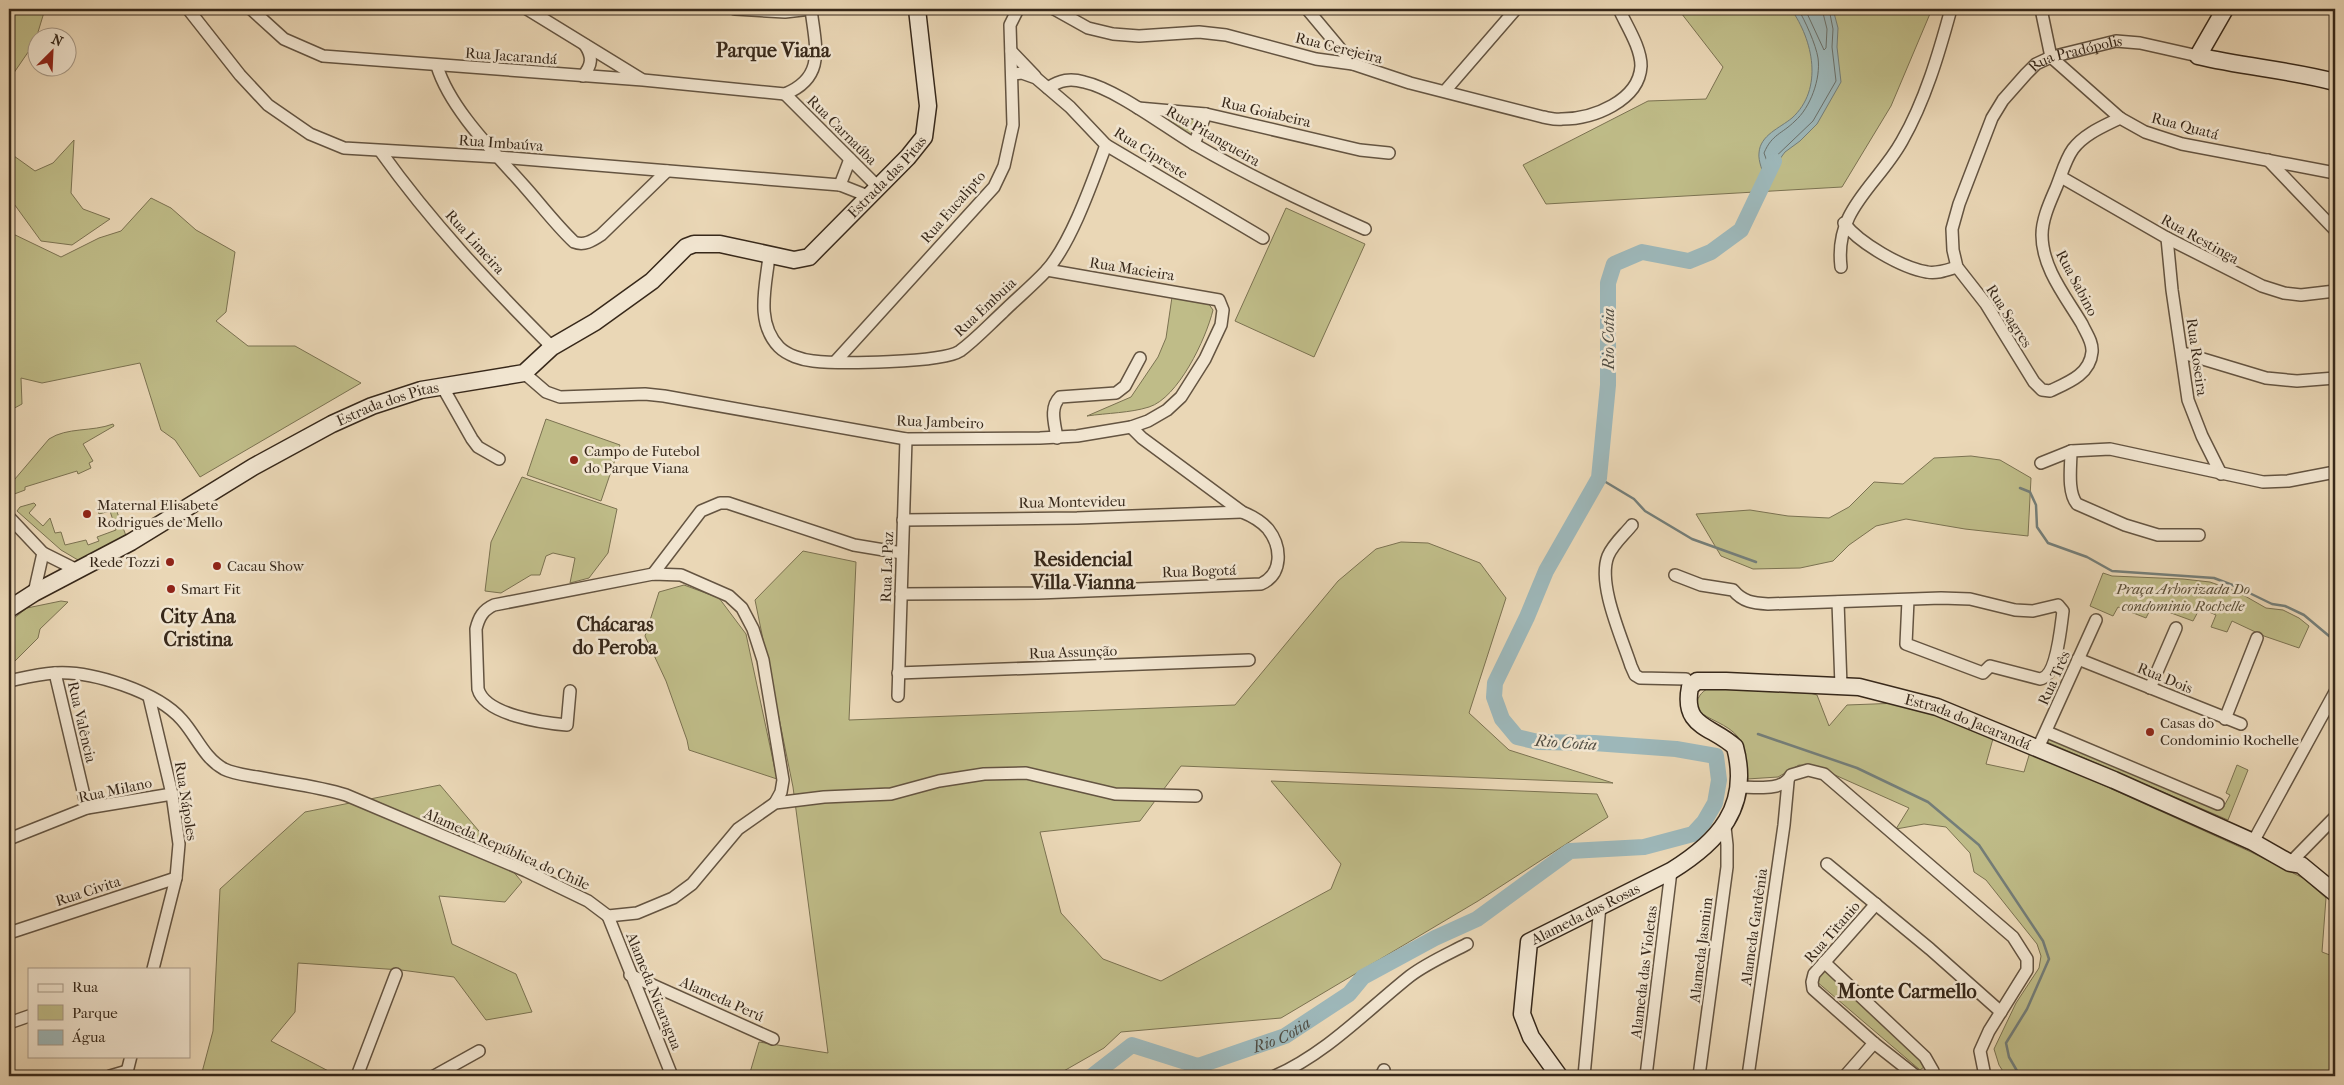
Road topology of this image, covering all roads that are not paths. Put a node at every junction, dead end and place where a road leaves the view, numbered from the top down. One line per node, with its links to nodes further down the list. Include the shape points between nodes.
1 (188, 9): 34 (street, Rua Imbaúva, via 240,75 268,105 288,120 310,134 344,148)
2 (251, 9): 20 (street, Rua Jacarandá, via 284,39 323,56)
3 (527, 9): 15 (street)
4 (735, 9): 5 (street, via 785,12)
5 (811, 9): 28 (street, via 816,61 813,72 802,85)
6 (917, 9): 43 (street, Estrada das Pitas, via 928,106 924,137)
7 (1018, 9): 16 (street, Rua Eucalipto, via 1010,25)
8 (1054, 9): 19 (street, Rua Cerejeira, via 1088,28 1113,34 1139,36 1199,32 1226,35 1316,59)
9 (1307, 9): 19 (street)
10 (1516, 9): 27 (street)
11 (1619, 9): 27 (street, Rua Cerejeira, via 1641,64 1638,82 1618,102 1603,110 1562,120)
12 (1952, 9): 44 (street, via 1925,90 1902,142)
13 (2041, 9): 18 (street)
14 (2225, 9): 17 (street)
15 (584, 44): 22 (street, via 591,54 591,63); 24 (street)
16 (1011, 51): 21 (street, Rua Eucalipto); 23 (street, Rua Cipreste)
17 (2198, 56): 18 (street, Rua Pradópolis, via 2116,41); 25 (street, Rua Pradópolis)
18 (2051, 57): 31 (street, Rua Quatá); 51 (street, Rua Pradópolis, via 2036,64 2026,74 1992,118 1958,204 1952,229)
19 (1353, 64): 27 (street, Rua Cerejeira)
20 (437, 66): 22 (street, Rua Jacarandá); 36 (street, via 454,102)
21 (1013, 74): 23 (street, Rua Cipreste, via 1022,73); 58 (street, Rua Eucalipto, via 1010,148 994,187)
22 (583, 76): 24 (street, Rua Jacarandá)
23 (1036, 78): 26 (street, Rua Cipreste)
24 (643, 80): 28 (street, Rua Jacarandá)
25 (2335, 82)
26 (1048, 88): 29 (street, Rua Pitangueira, via 1058,81 1084,82 1098,86); 33 (street, Rua Cipreste)
27 (1445, 91)
28 (785, 94): 37 (street, Rua Carnaúba)
29 (1134, 107): 30 (street, Rua Goiabeira); 32 (street, Rua Pitangueira)
30 (1206, 114): 32 (street); 35 (street, Rua Goiabeira, via 1360,150)
31 (2120, 118): 38 (street, Rua Quatá, via 2145,132 2182,144); 41 (street, Rua Sabino, via 2087,136 2072,150)
32 (1194, 144): 45 (street, Rua Pitangueira, via 1266,184)
33 (1106, 145): 47 (street, Rua Cipreste); 52 (street, Rua Embuia, via 1088,193)
34 (381, 152): 36 (street, Rua Imbaúva); 55 (street, Rua Limeira, via 410,192)
35 (1389, 153)
36 (498, 157): 39 (street, Rua Imbaúva); 39 (street, via 562,231 580,245 601,235)
37 (850, 159): 42 (street); 43 (street, Rua Carnaúba)
38 (2268, 160): 40 (street, Rua Quatá); 46 (street)
39 (668, 171): 42 (street, Rua Imbaúva)
40 (2335, 173)
41 (2061, 177): 48 (street, Rua Restinga); 61 (street, Rua Sabino, via 2046,213 2042,234 2044,252 2057,284 2087,334 2093,351 2084,372 2073,380 2050,391 2042,390)
42 (840, 185): 43 (street, Rua Imbaúva)
43 (873, 192): 49 (street, Estrada das Pitas, via 809,257 794,260)
44 (1844, 223): 50 (street, via 1839,250); 51 (street, via 1866,243 1915,269 1942,272)
45 (1364, 229)
46 (2335, 230)
47 (1262, 238)
48 (2167, 238): 53 (street, Rua Restinga, via 2242,278 2284,294); 56 (street, Rua Roseira)
49 (769, 256): 55 (street, via 720,244 694,244 679,252 640,291); 58 (street, Rua Embuia, via 764,312 770,335 793,356)
50 (1841, 267)
51 (1957, 267): 61 (street, Rua Sagres, via 1986,304)
52 (1047, 270): 54 (street, Rua Macieira); 58 (street, Rua Embuia, via 958,352 926,360)
53 (2335, 291)
54 (1213, 298): 63 (street, Rua Jambeiro, via 1223,305 1223,315 1213,344 1194,379 1167,410)
55 (552, 347): 59 (street)
56 (2182, 353): 60 (street, via 2266,378 2297,381); 70 (street, Rua Roseira, via 2190,410)
57 (1140, 358): 64 (street, via 1125,386 1116,393 1060,397 1053,412)
58 (834, 362)
59 (524, 373): 62 (street, Estrada dos Pitas); 65 (street, Rua Jambeiro, via 546,392 560,397 664,396)
60 (2335, 378)
61 (2034, 382)
62 (442, 386): 67 (street, via 475,443); 78 (street, Estrada dos Pitas, via 393,398 332,424 253,467)
63 (1131, 426): 64 (street, Rua Jambeiro); 71 (street, Rua Bogotá, via 1142,438)
64 (1057, 438): 65 (street, Rua Jambeiro)
65 (906, 439): 73 (street, Rua La Paz)
66 (2071, 452): 68 (street); 70 (street, via 2110,449); 75 (street, via 2071,485 2077,504 2143,531 2167,536)
67 (500, 459)
68 (2041, 463)
69 (2335, 472): 70 (street, via 2275,482)
70 (2221, 474)
71 (1242, 512): 73 (street, Rua Montevideu); 82 (street, Rua Bogotá, via 1268,530 1278,549 1279,562 1275,573 1261,584 1038,593)
72 (9, 517): 76 (street)
73 (903, 520): 77 (street, Rua La Paz)
74 (1632, 525): 93 (street, via 1612,548 1605,569 1608,592 1631,666 1640,678)
75 (2199, 535)
76 (43, 553): 78 (street); 81 (street)
77 (902, 553): 79 (street, via 854,545 720,503 701,511); 82 (street, Rua La Paz)
78 (79, 571): 81 (street, Estrada dos Pitas)
79 (654, 574): 97 (street, via 486,608 476,629 478,689 485,702 531,721 566,726); 109 (street, via 681,575 729,596 742,608 763,660 783,780)
80 (1675, 574): 84 (street, via 1701,585 1733,590 1741,599 1752,602)
81 (34, 593): 85 (street, Estrada dos Pitas)
82 (901, 594): 92 (street, Rua La Paz)
83 (1908, 600): 83 (street, via 1906,644 1983,672 1990,666 2040,679 2048,674 2058,648 2063,611 2060,606 2055,604 2033,611 1970,599); 84 (street)
84 (1838, 602): 95 (street)
85 (9, 609)
86 (2096, 620): 89 (street, Rua Três)
87 (2176, 628): 96 (street)
88 (2258, 638): 101 (street)
89 (2078, 659): 96 (street, Rua Dois); 103 (street, Rua Três)
90 (1249, 660): 92 (street, Rua Assunção)
91 (55, 673): 94 (street, Alameda República do Chile); 100 (street, Alameda República do Chile, via 94,676); 111 (street, Rua Valência)
92 (898, 673): 99 (street, Rua La Paz)
93 (1686, 679)
94 (9, 681)
95 (1841, 686): 104 (street, Estrada do Jacarandá, via 1859,687 1937,707); 106 (street, Estrada do Jacarandá, via 1726,681 1697,682 1690,687 1688,707 1693,718 1735,747)
96 (2150, 688): 101 (street, Rua Dois)
97 (570, 691)
98 (2335, 692): 115 (street)
99 (898, 696)
100 (149, 697): 107 (street, Rua Nápoles); 123 (street, Alameda República do Chile, via 168,706 210,759 224,769 346,795 526,871 588,902)
101 (2225, 719): 102 (street, Rua Dois)
102 (2241, 724)
103 (2047, 732): 104 (street, Rua Três); 110 (street)
104 (2038, 748): 115 (street, Estrada do Jacarandá)
105 (1788, 782): 106 (street, via 1765,787); 130 (street, via 1799,771 1824,774 2013,938 2027,959 2027,970); 147 (street, Alameda Gardênia)
106 (1738, 787): 113 (street, Alameda das Rosas)
107 (172, 794): 111 (street, Rua Milano); 119 (street, Rua Nápoles, via 179,844)
108 (1196, 796): 109 (street, via 1115,794 1026,773 984,774 939,781 891,794 824,797)
109 (775, 804): 123 (street, via 738,829 692,884 673,898 637,912)
110 (2218, 804)
111 (87, 808): 114 (street, Rua Milano)
112 (2335, 817): 116 (street)
113 (1724, 827): 118 (street, Alameda das Rosas, via 1692,858); 146 (street, Alameda Jasmim, via 1727,867)
114 (9, 839)
115 (2253, 842): 116 (street, Estrada do Jacarandá)
116 (2290, 863): 120 (street, Estrada do Jacarandá, via 2301,865)
117 (1827, 864): 121 (street, Rua Titanio)
118 (1671, 871): 122 (street, Alameda das Rosas); 145 (street, Alameda das Violetas)
119 (176, 878): 124 (street, Rua Civita); 127 (street, Rua Nápoles)
120 (2333, 888)
121 (1876, 904): 126 (street, Rua Titanio); 130 (street, Rua Titanio)
122 (1600, 906): 143 (street, Alameda das Rosas, via 1529,942 1522,1014 1531,1037); 144 (street)
123 (608, 916): 129 (street, Alameda Nicaragua)
124 (9, 933)
125 (1467, 944): 142 (street, via 1412,975 1351,1027)
126 (1824, 962): 134 (street, Rua Titanio, via 1813,977 1814,989); 150 (street, via 1925,1057 1933,1071)
127 (153, 968)
128 (396, 974): 139 (street)
129 (630, 975): 133 (street, Alameda Perú); 141 (street, Alameda Nicaragua)
130 (2001, 1012): 151 (street, via 1980,1051)
131 (28, 1016): 132 (street)
132 (9, 1023)
133 (773, 1039)
134 (1874, 1044): 148 (street); 149 (street, Rua Titanio)
135 (479, 1051): 140 (street)
136 (131, 1058): 137 (street)
137 (127, 1073): 138 (street)
138 (110, 1076)
139 (357, 1076)
140 (434, 1076)
141 (672, 1076)
142 (1276, 1076)
143 (1559, 1076)
144 (1584, 1076)
145 (1646, 1076)
146 (1699, 1076)
147 (1748, 1076)
148 (1845, 1076)
149 (1916, 1076)
150 (1932, 1076)
151 (1985, 1076)

